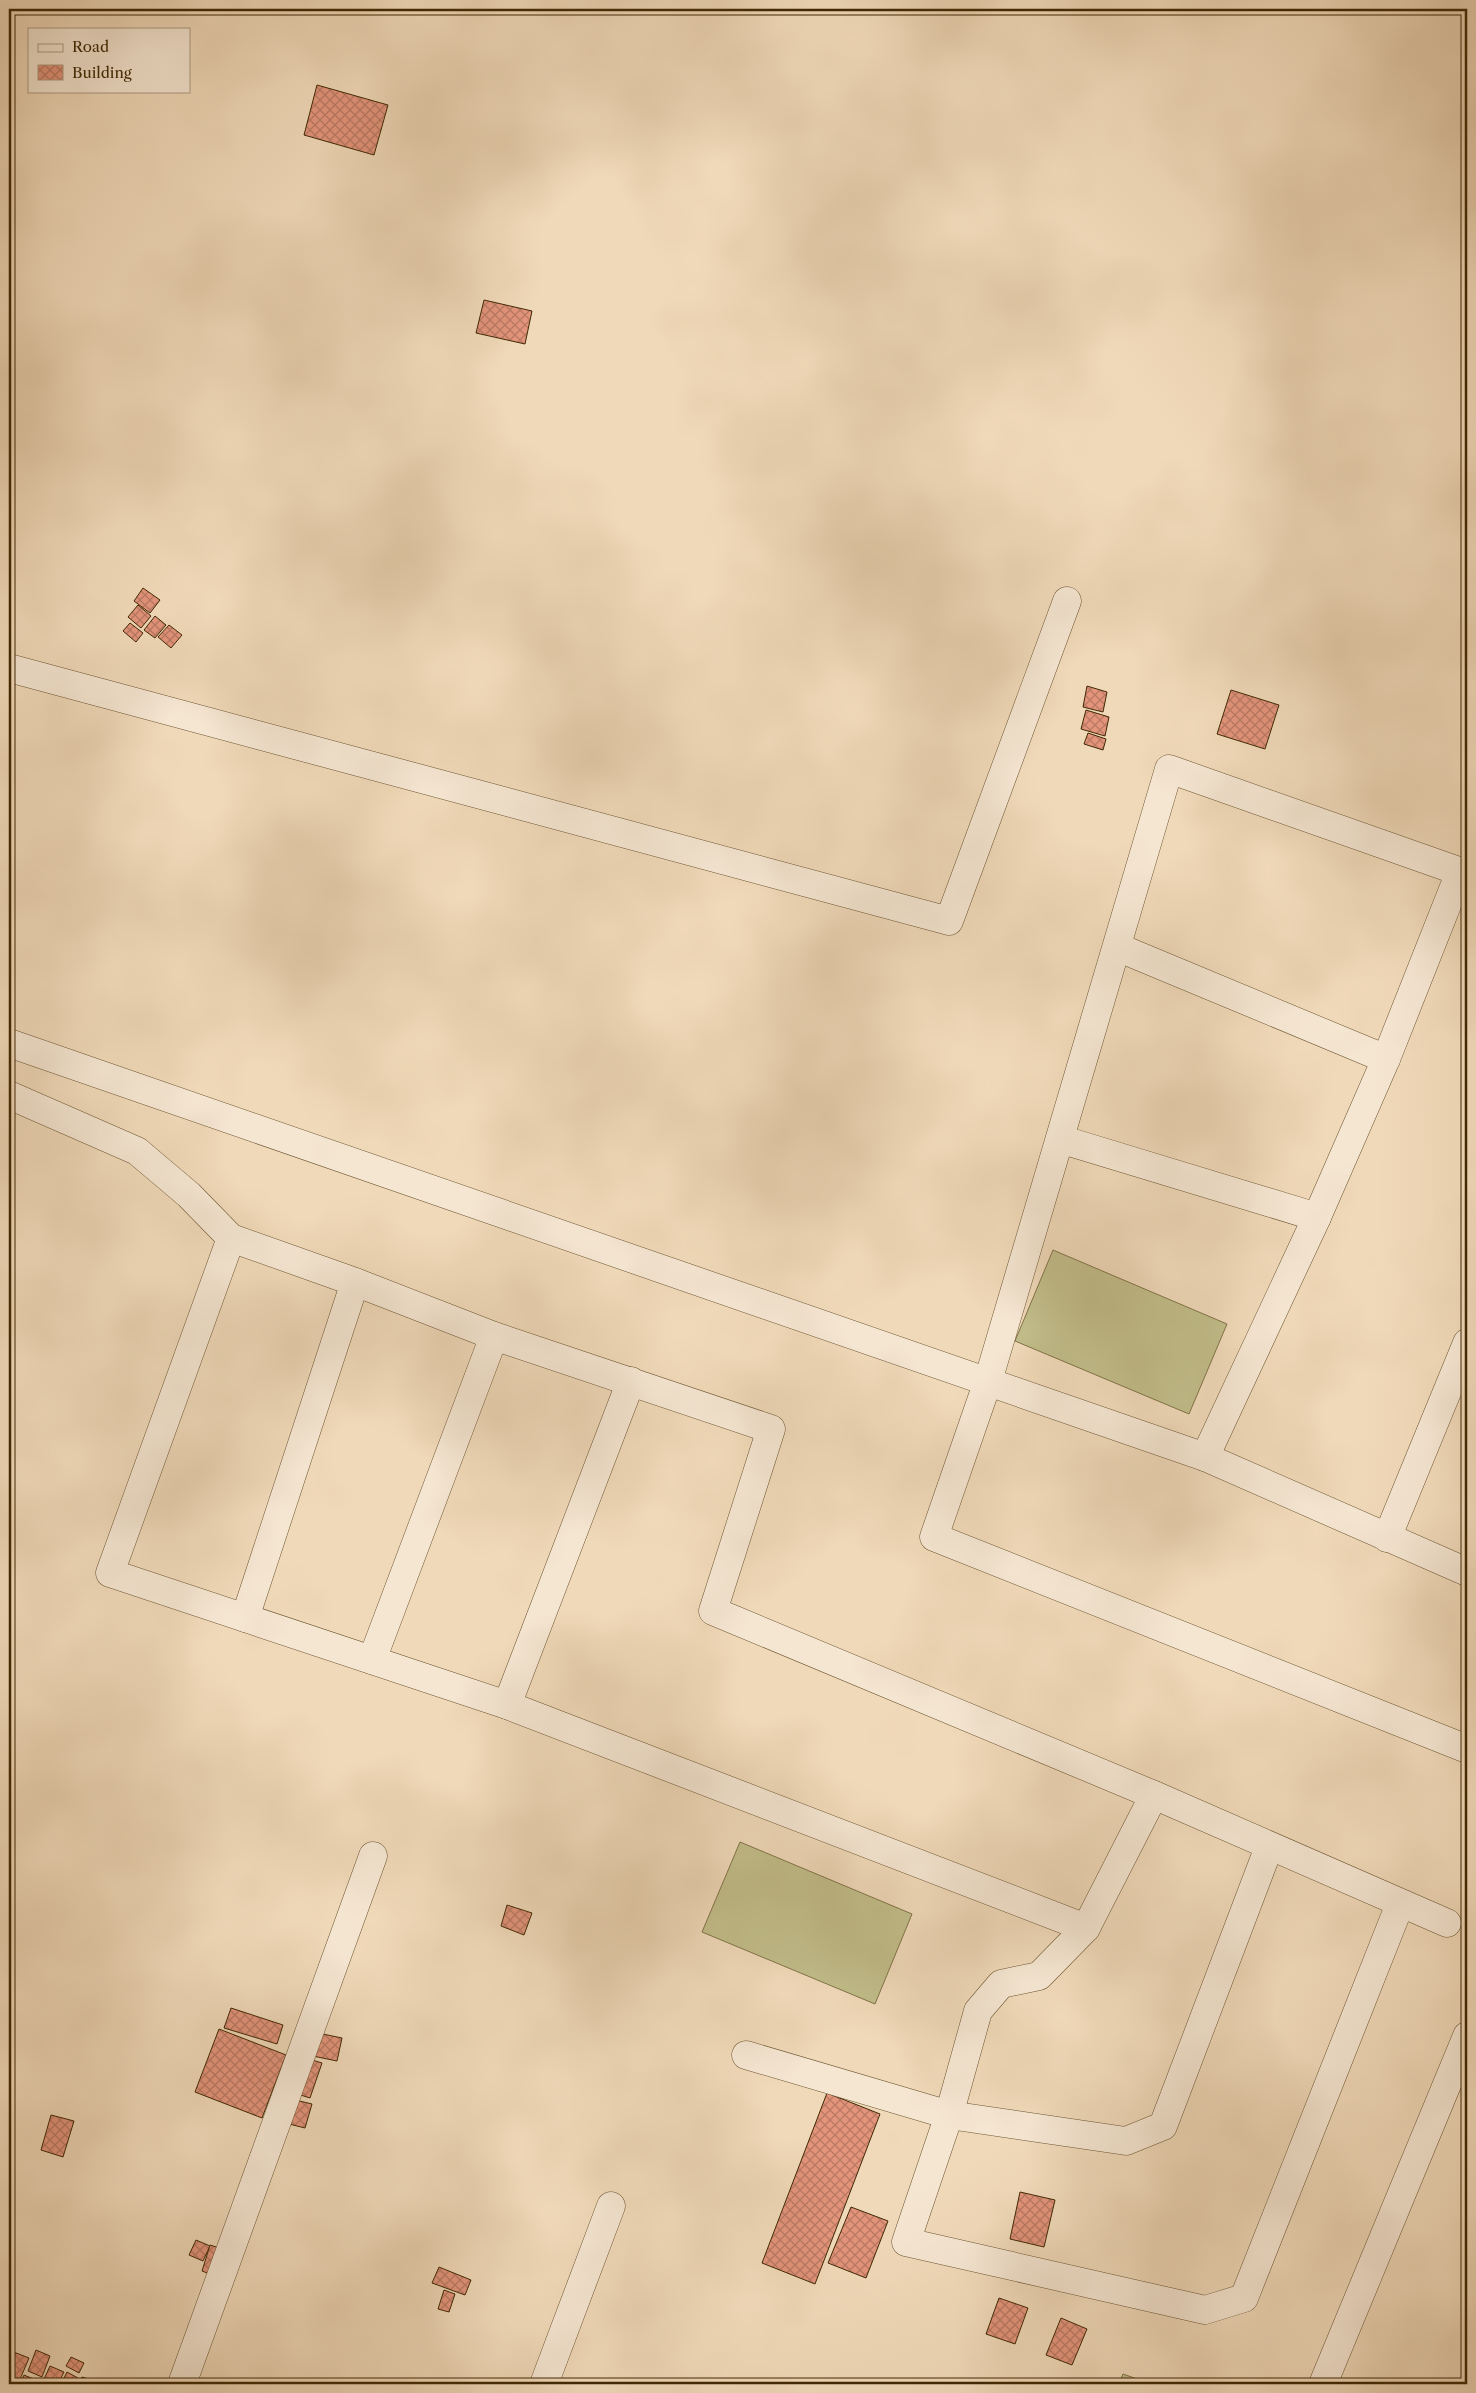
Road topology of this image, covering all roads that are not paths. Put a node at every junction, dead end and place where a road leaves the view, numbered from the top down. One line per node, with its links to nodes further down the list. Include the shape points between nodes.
1 (1066, 601): 2 (street, via 949,921)
2 (9, 668)
3 (1464, 873): 4 (street, via 1169,769); 6 (street)
4 (1117, 947): 6 (street); 8 (street)
5 (9, 1043): 15 (street)
6 (1386, 1059): 9 (street)
7 (9, 1095): 10 (street, via 137,1151 189,1195)
8 (1060, 1139): 9 (street); 15 (street)
9 (1317, 1218): 16 (street)
10 (231, 1238): 11 (street); 19 (street, via 110,1573)
11 (355, 1282): 12 (street); 19 (street)
12 (494, 1336): 14 (street); 20 (street)
13 (1467, 1343): 17 (street)
14 (631, 1381): 21 (street); 23 (street, via 771,1429 713,1610)
15 (988, 1381): 16 (street); 22 (street, via 934,1537)
16 (1205, 1457): 17 (street)
17 (1387, 1538): 18 (street)
18 (1467, 1572)
19 (245, 1618): 20 (street)
20 (372, 1660): 21 (street)
21 (507, 1705): 28 (street)
22 (1467, 1749)
23 (1154, 1795): 24 (street); 28 (street)
24 (1269, 1847): 26 (street); 31 (street, via 1163,2126 1126,2141)
25 (373, 1856): 33 (street)
26 (1400, 1904): 27 (street); 31 (street, via 1244,2298 1205,2310 906,2242)
27 (1447, 1923)
28 (1086, 1928): 31 (street, via 1039,1976 1001,1984 978,2011)
29 (1467, 2036): 35 (street)
30 (746, 2055): 31 (street)
31 (949, 2116)
32 (611, 2206): 34 (street)
33 (182, 2384)
34 (544, 2384)
35 (1323, 2384)

